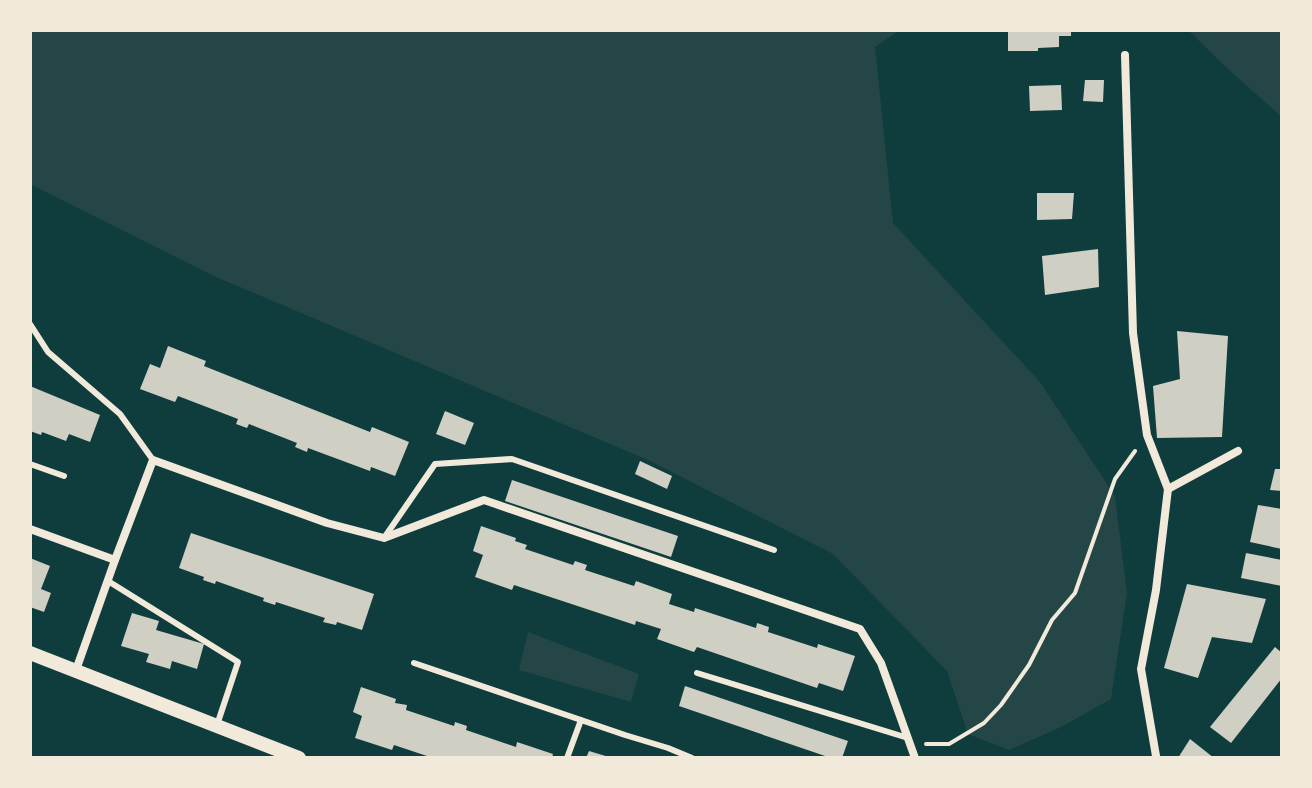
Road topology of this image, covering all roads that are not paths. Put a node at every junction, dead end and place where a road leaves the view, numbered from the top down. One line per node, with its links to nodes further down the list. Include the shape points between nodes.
1 (1125, 55): 7 (street, via 1133,333 1147,435)
2 (30, 324): 4 (lane, via 48,352 120,414)
3 (1238, 451): 7 (street)
4 (153, 460): 9 (street, via 327,523); 11 (street)
5 (30, 464): 6 (lane)
6 (64, 476)
7 (1168, 489): 20 (street, via 1141,669)
8 (30, 529): 11 (street)
9 (384, 538): 10 (lane, via 435,464 512,459); 19 (street, via 484,500 860,629 881,663)
10 (774, 550)
11 (115, 560): 12 (street)
12 (108, 581): 15 (street); 18 (lane, via 238,662)
13 (30, 653): 15 (street)
14 (414, 663): 17 (lane)
15 (76, 670): 18 (street)
16 (697, 673): 19 (lane)
17 (581, 720): 22 (lane); 23 (lane)
18 (217, 725): 21 (street)
19 (908, 738): 24 (street)
20 (1156, 757)
21 (299, 758)
22 (567, 758)
23 (692, 758)
24 (915, 758)

